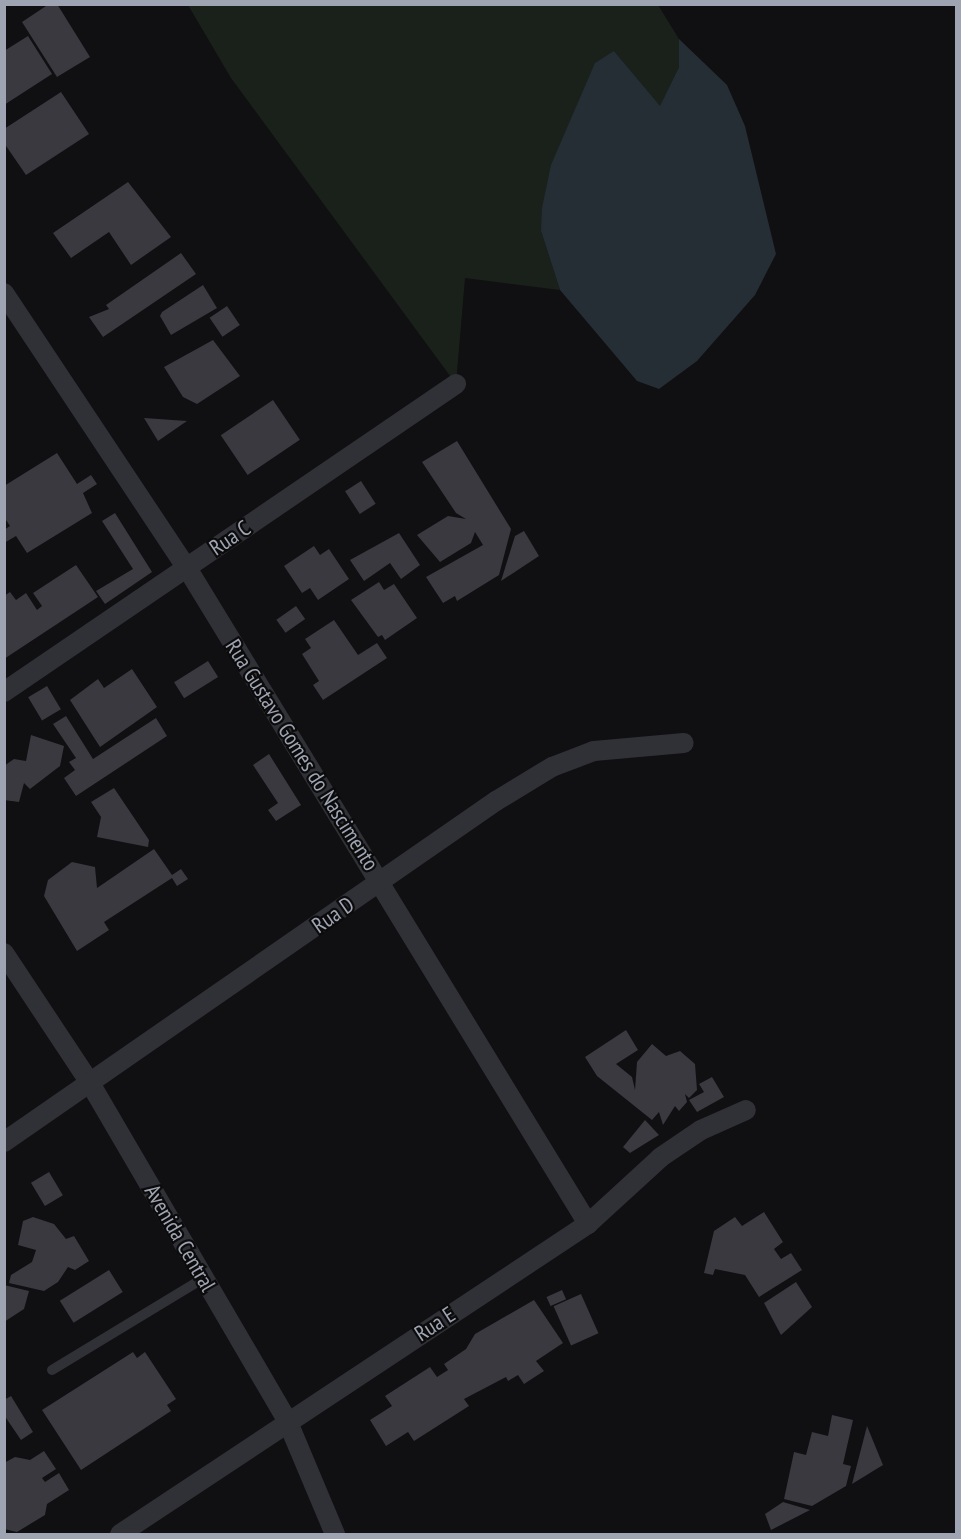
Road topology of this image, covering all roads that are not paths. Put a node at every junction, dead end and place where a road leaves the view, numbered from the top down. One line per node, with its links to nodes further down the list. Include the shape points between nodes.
1 (4, 293): 3 (street, Rua Gustavo Gomes do Nascimento)
2 (456, 384): 3 (street, Rua C)
3 (187, 568): 4 (street, Rua C); 6 (street, Rua Gustavo Gomes do Nascimento)
4 (4, 692)
5 (684, 743): 6 (street, Rua D, via 594,752 552,767)
6 (380, 882): 8 (street, Rua D); 11 (street, Rua Gustavo Gomes do Nascimento)
7 (4, 952): 8 (street, Avenida Central)
8 (90, 1083): 10 (street, Rua D); 12 (street, Avenida Central)
9 (746, 1110): 11 (street, Rua E, via 701,1130 661,1157)
10 (4, 1142)
11 (588, 1224): 14 (street, Rua E)
12 (204, 1278): 13 (lane); 14 (street, Avenida Central)
13 (52, 1370)
14 (287, 1420): 15 (street, Rua E); 16 (street, Avenida Central)
15 (120, 1534)
16 (335, 1534)

